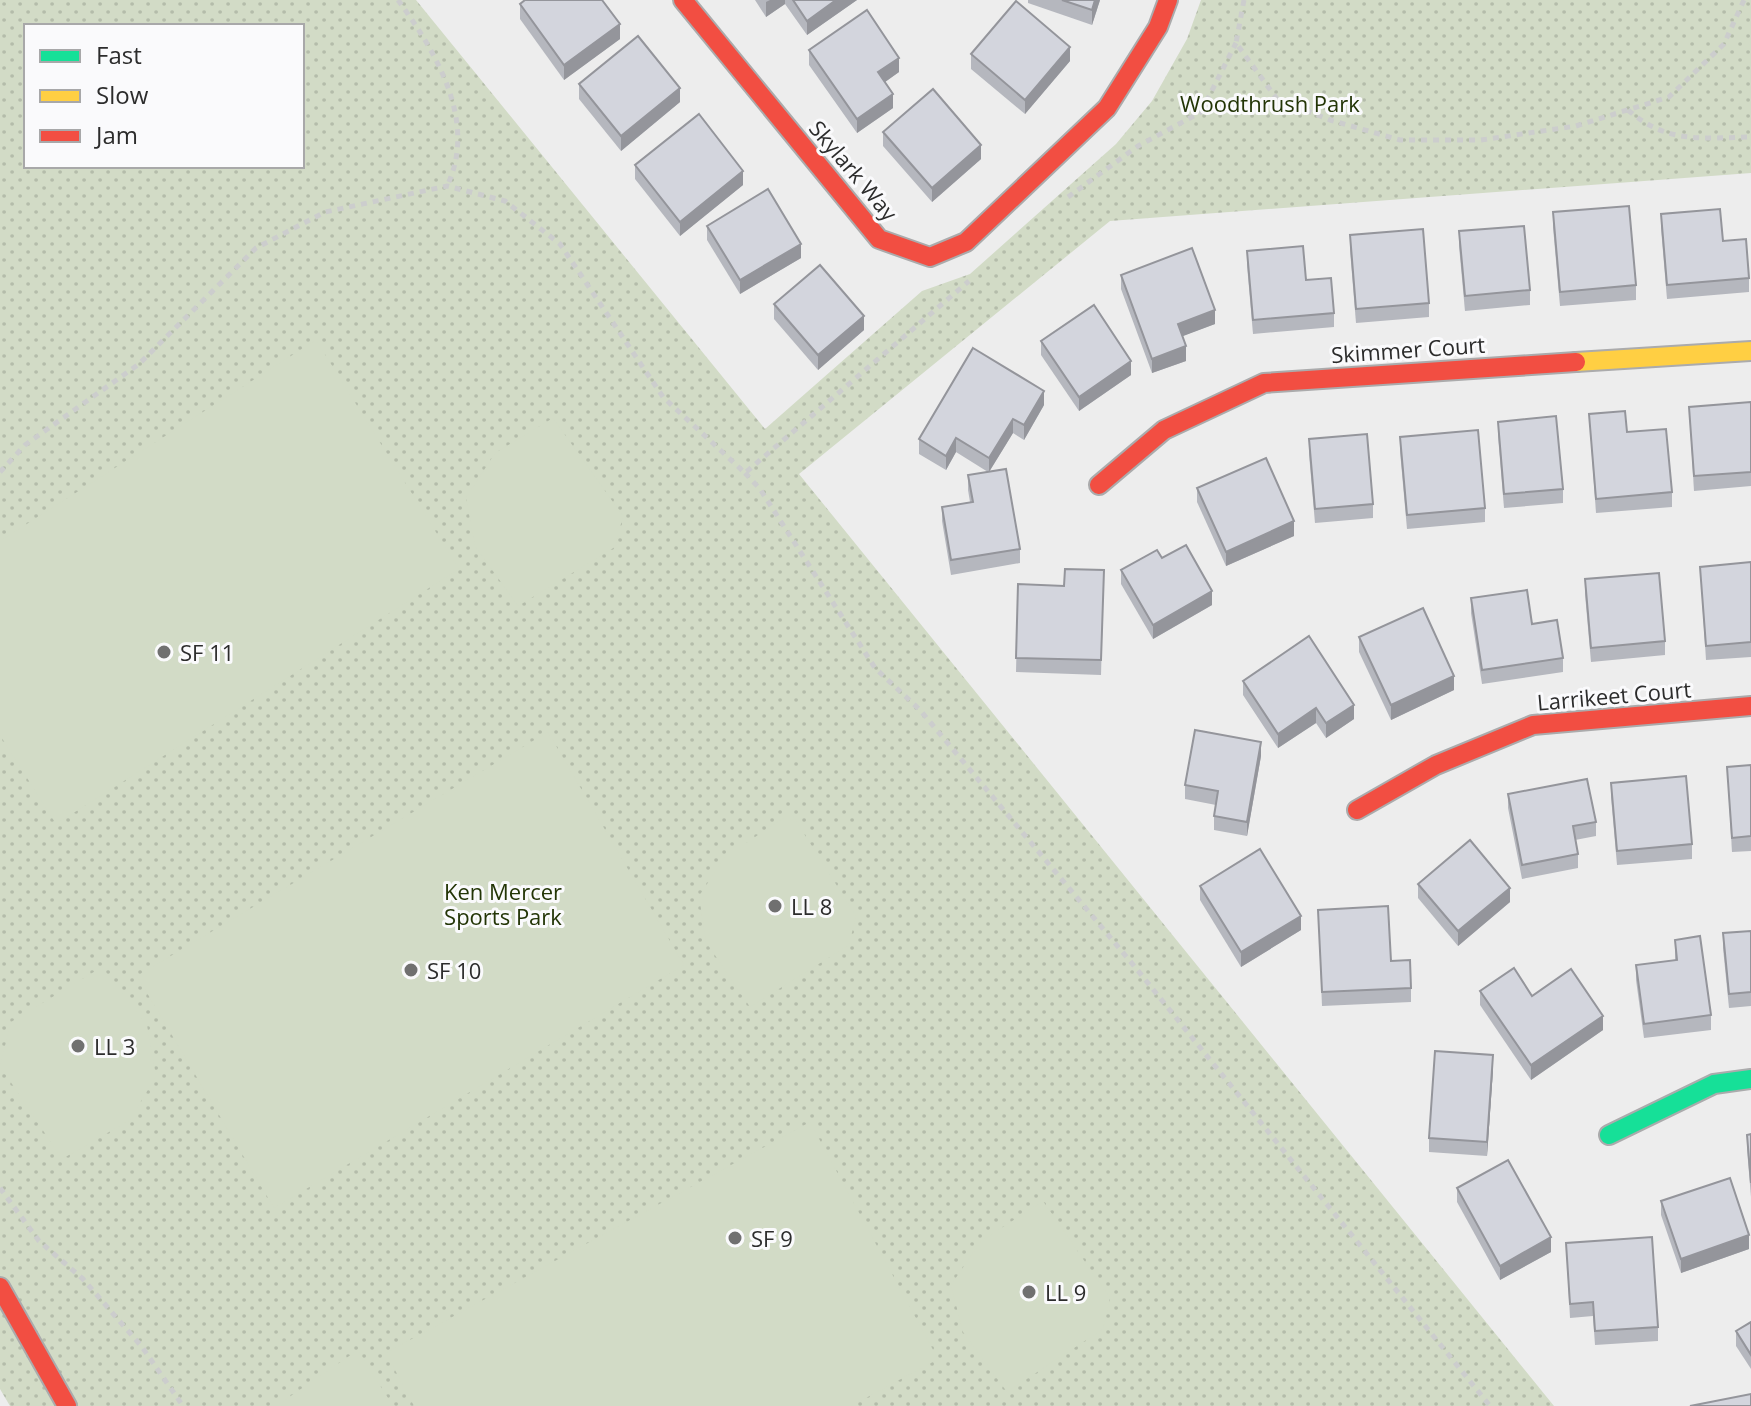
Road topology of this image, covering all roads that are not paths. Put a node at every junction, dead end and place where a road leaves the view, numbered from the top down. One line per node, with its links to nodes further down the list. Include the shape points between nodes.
1 (683, 0): 2 (street, Skylark Way, via 879,239 930,257 966,242 1107,108 1158,27)
2 (1168, 0)
3 (1751, 351): 4 (street, Skimmer Court, via 1264,383 1164,430)
4 (1099, 485)
5 (1751, 706): 6 (street, Larrikeet Court, via 1533,725 1436,765)
6 (1357, 810)
7 (1751, 1079): 8 (street, via 1714,1084)
8 (1609, 1135)
9 (0, 1287): 10 (street)
10 (67, 1406)

